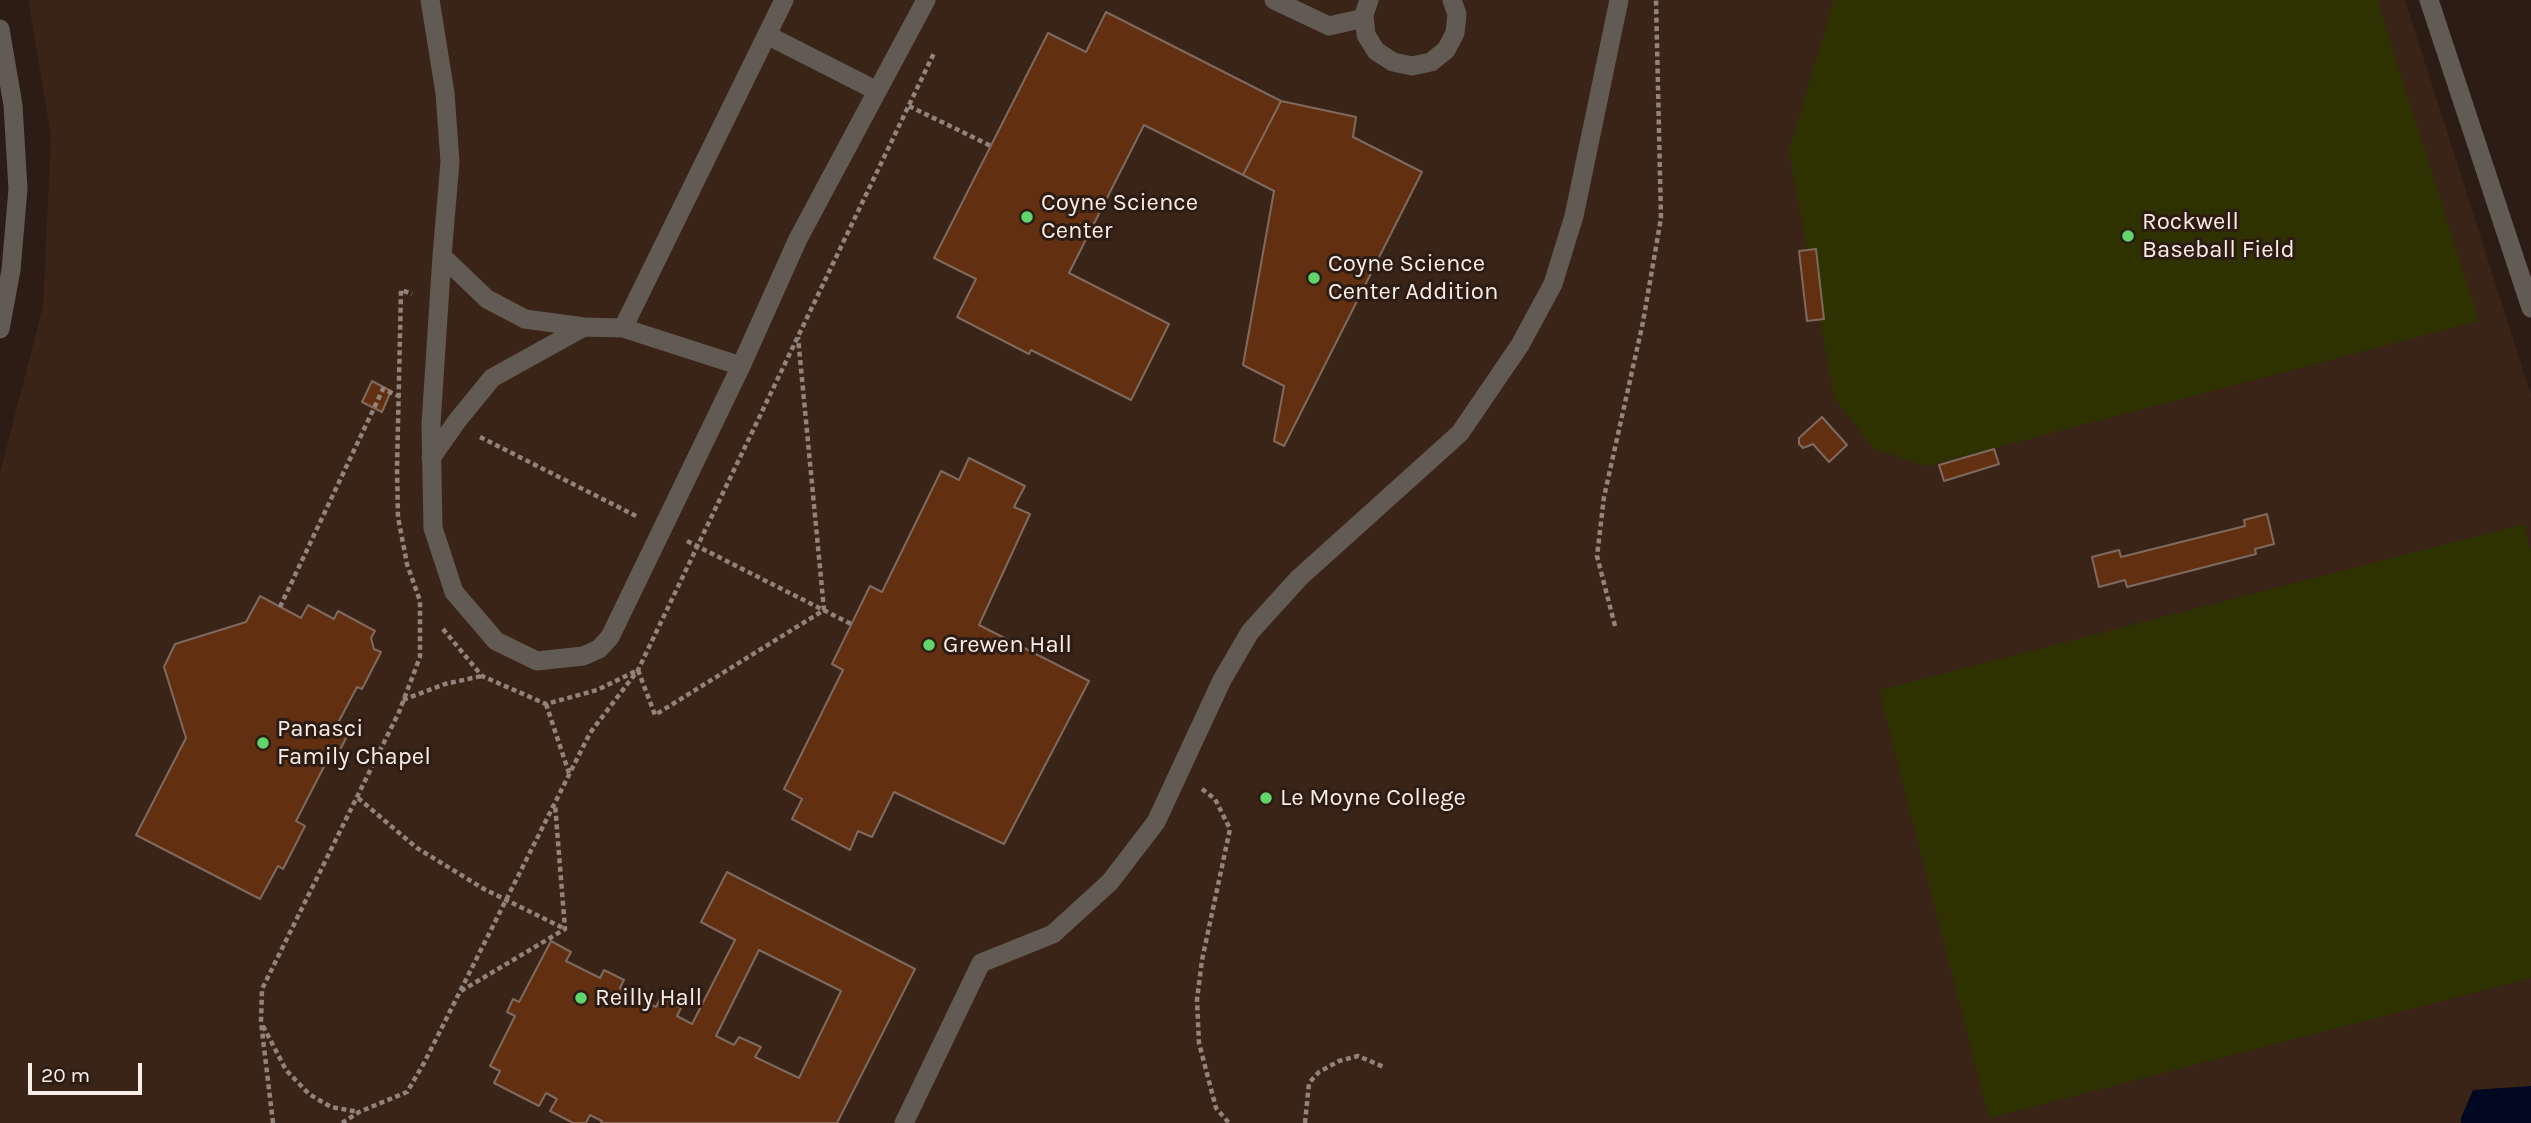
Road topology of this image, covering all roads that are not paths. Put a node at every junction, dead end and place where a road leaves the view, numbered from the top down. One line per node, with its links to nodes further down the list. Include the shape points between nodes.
1 (430, 0): 13 (street, via 450,162)
2 (784, 0): 10 (street)
3 (926, 0): 11 (street)
4 (1273, 0): 8 (street, via 1329,26)
5 (1452, 0): 8 (street, via 1457,14 1455,33 1446,50 1431,62 1412,66 1392,62 1376,51 1366,35)
6 (1619, 0): 21 (street, via 1574,216 1553,284 1520,345 1460,433 1299,578 1250,632 1222,680 1156,822 1111,882 1053,934 981,963)
7 (2429, 0): 15 (street)
8 (1366, 9)
9 (0, 29): 12 (street, via 13,105)
10 (767, 35): 11 (street); 17 (street)
11 (877, 91): 19 (street, via 798,239)
12 (9, 191): 14 (street)
13 (442, 256): 16 (street, via 487,299 526,319); 20 (street)
14 (5, 271): 18 (street)
15 (2531, 308)
16 (584, 327): 17 (street); 20 (street, via 492,378)
17 (623, 328): 19 (street)
18 (0, 329)
19 (741, 366): 20 (street, via 610,637 583,656 537,662 496,641 454,592 433,528)
20 (431, 458)
21 (904, 1123)

